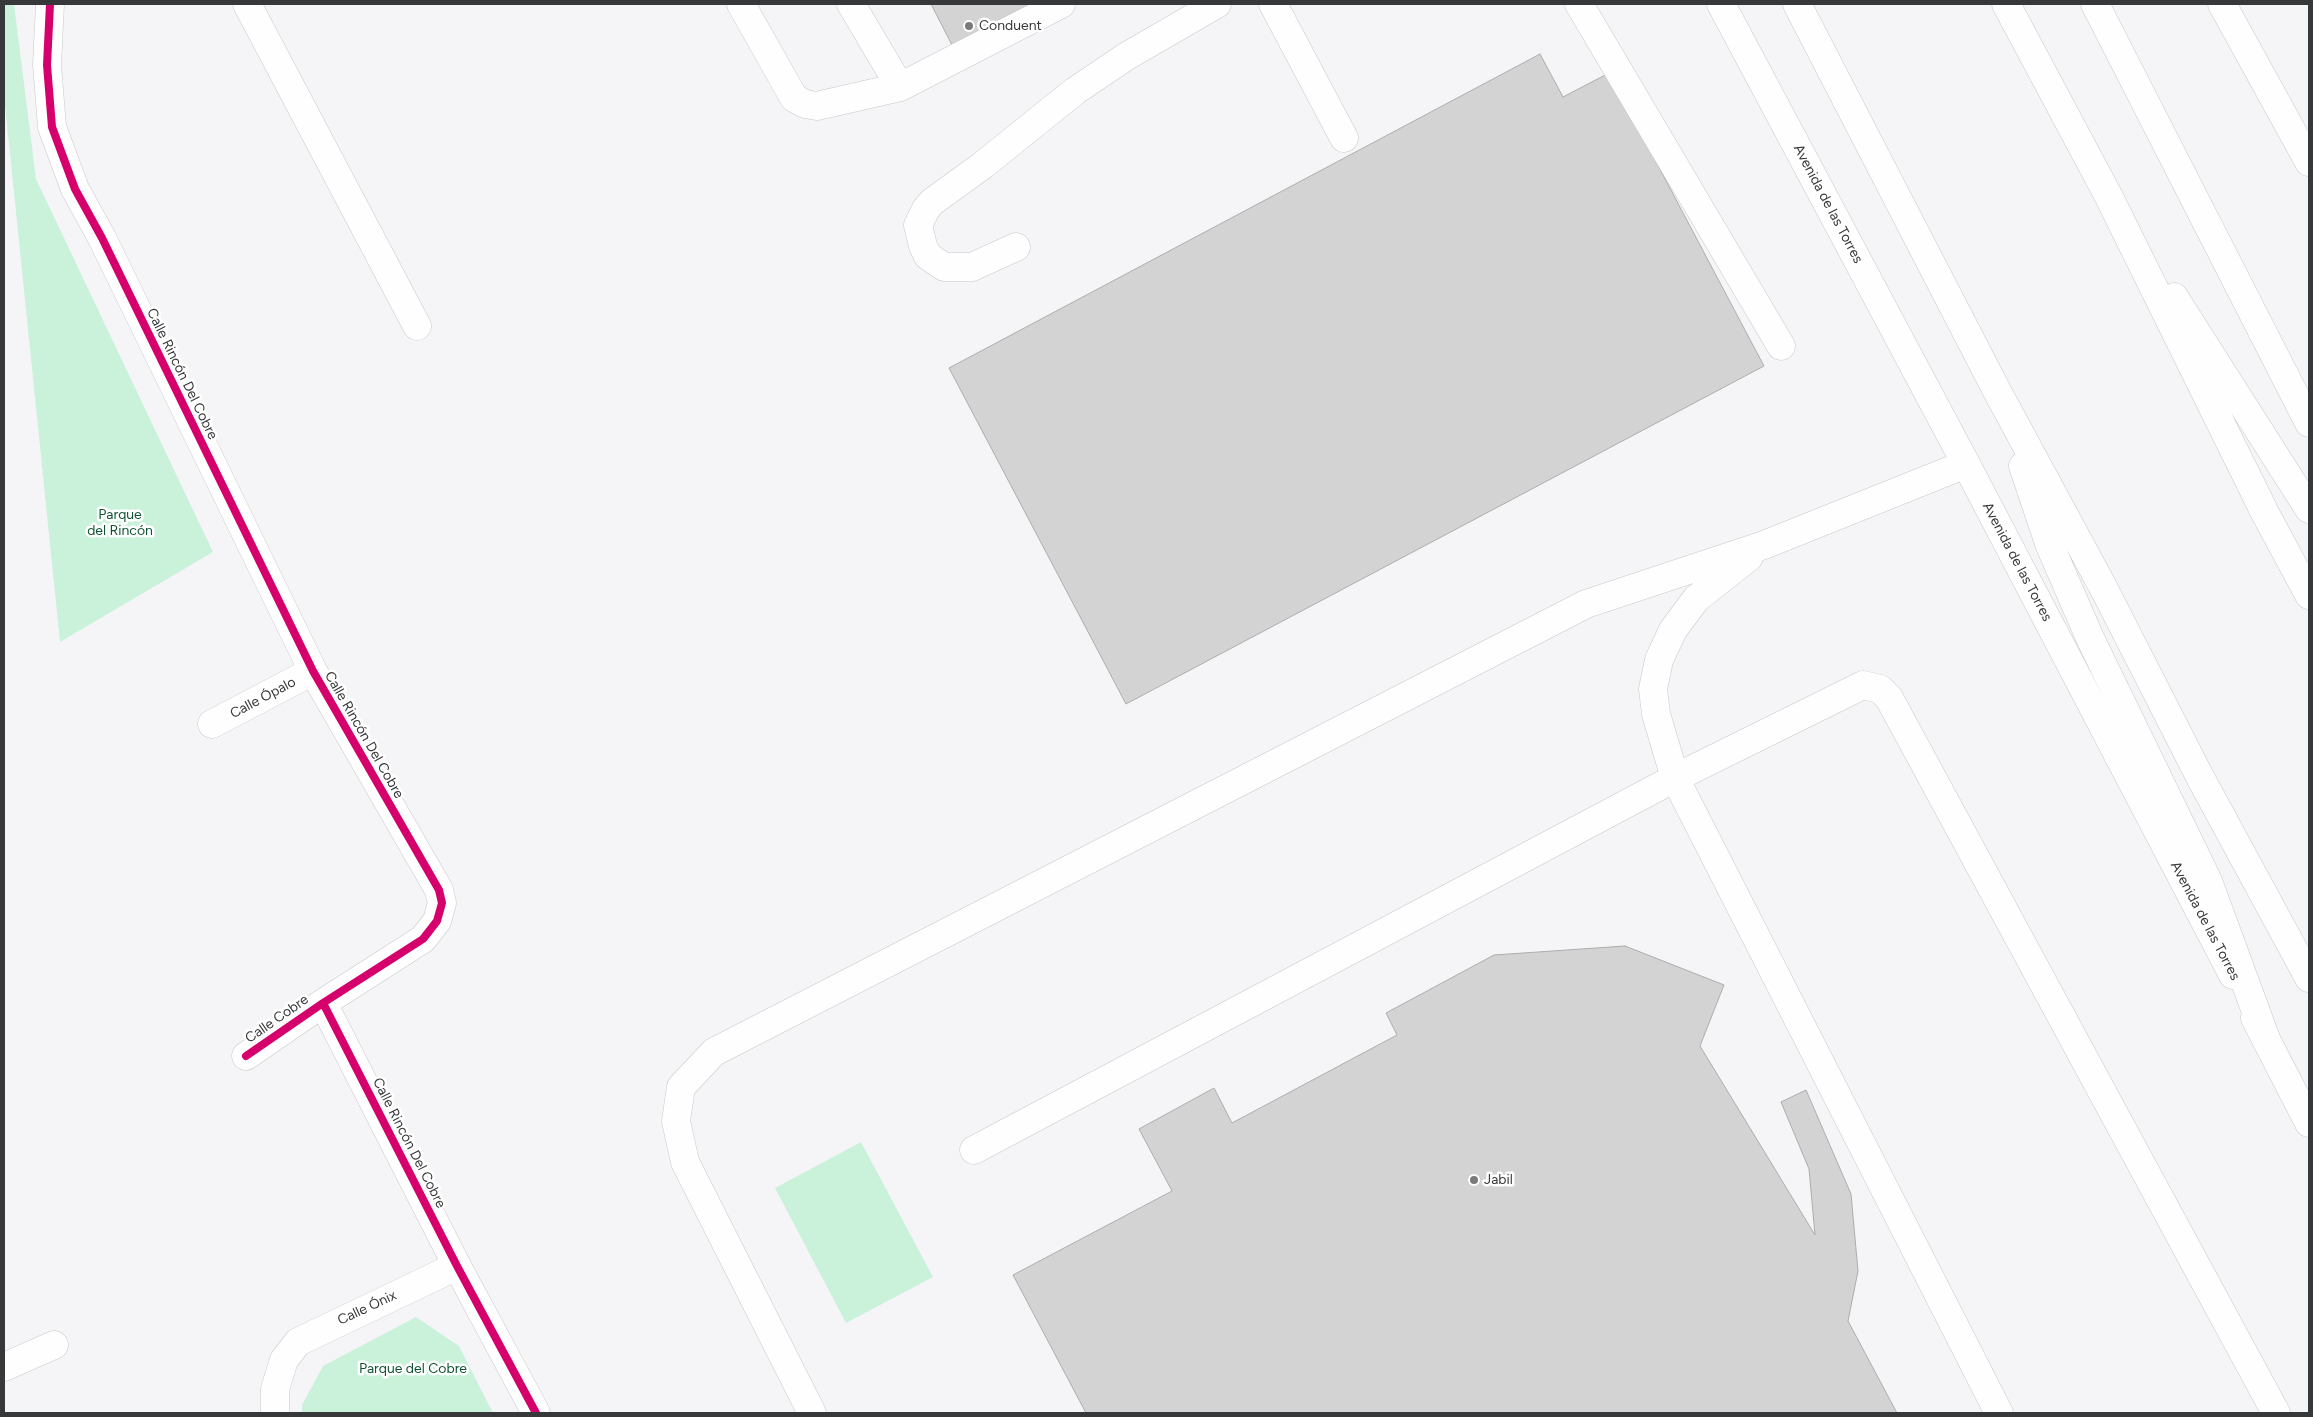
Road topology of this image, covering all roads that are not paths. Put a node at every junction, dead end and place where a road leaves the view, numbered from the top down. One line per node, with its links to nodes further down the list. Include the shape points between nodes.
1 (50, 4): 28 (main road, Calle Rincón Del Cobre, via 47,65 52,127 75,189 106,246)
2 (247, 4): 20 (main road)
3 (741, 4): 14 (main road, via 794,98 805,104 817,106)
4 (851, 4): 14 (main road)
5 (1061, 4): 14 (main road)
6 (1218, 4): 19 (main road, via 1127,56 1075,91 932,202 918,225 922,246 928,256 944,267 972,267)
7 (1273, 4): 16 (main road)
8 (1579, 4): 21 (main road)
9 (1721, 4): 24 (main road, Avenida de las Torres)
10 (1797, 4): 22 (main road)
11 (2006, 4): 18 (main road)
12 (2095, 4): 23 (main road)
13 (2222, 4): 15 (main road)
14 (900, 87)
15 (2302, 131): 17 (main road)
16 (1344, 138)
17 (2309, 162)
18 (2109, 197): 25 (main road, via 2225,373); 27 (main road)
19 (1016, 247)
20 (417, 326)
21 (1781, 346)
22 (1998, 391): 31 (main road); 33 (main road, via 2050,546 2090,638 2208,881)
23 (2309, 423)
24 (1966, 464): 26 (main road); 33 (main road, Avenida de las Torres)
25 (2309, 509)
26 (1764, 545): 30 (main road, via 1696,599 1672,630 1659,660 1653,689 1656,714); 42 (main road, via 1586,604 714,1052 681,1087 676,1121 685,1162)
27 (2309, 595)
28 (313, 671): 29 (main road, Calle Ópalo); 32 (main road, Calle Rincón Del Cobre, via 439,890 442,904 437,921 423,938)
29 (212, 724)
30 (1675, 778): 36 (main road); 43 (main road); 44 (main road, via 1864,685 1880,689 1890,698)
31 (2309, 978)
32 (323, 1002): 34 (main road, Calle Cobre); 37 (main road, Calle Rincón Del Cobre)
33 (2266, 1039): 35 (main road, Avenida de las Torres)
34 (246, 1056)
35 (2309, 1123)
36 (974, 1150)
37 (457, 1266): 40 (main road, Calle Ónix, via 298,1342 284,1360 275,1390); 41 (main road, Calle Rincón Del Cobre)
38 (54, 1345): 39 (main road)
39 (4, 1367)
40 (275, 1413)
41 (536, 1413)
42 (812, 1413)
43 (1999, 1413)
44 (2276, 1413)

